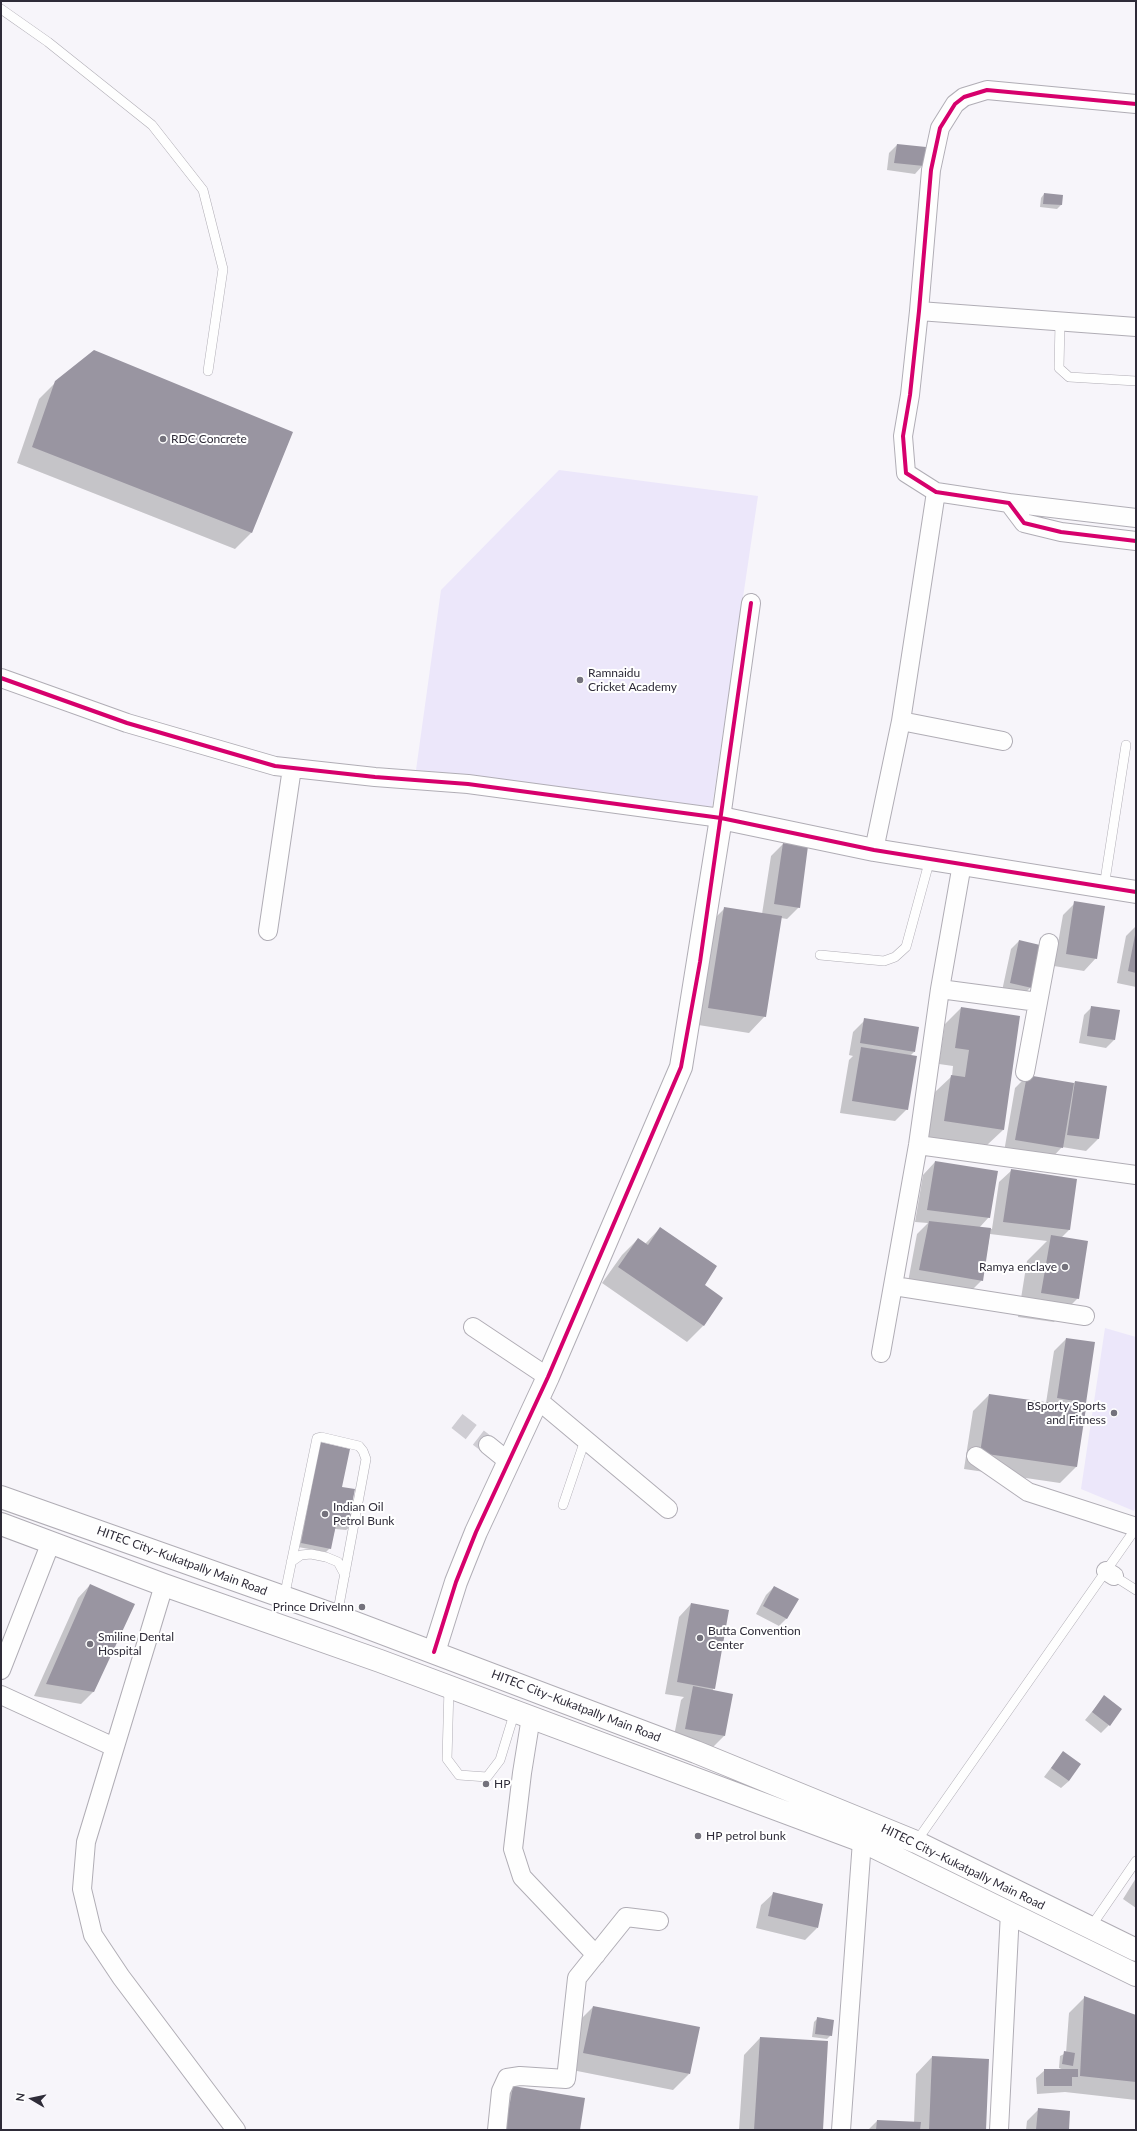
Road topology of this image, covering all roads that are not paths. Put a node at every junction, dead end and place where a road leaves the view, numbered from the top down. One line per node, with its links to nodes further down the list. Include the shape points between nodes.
1 (1, 8): 6 (lane, via 152,125 203,190 223,269)
2 (1136, 104): 3 (street, via 987,90 964,97 955,104 940,128 931,170)
3 (919, 311): 4 (street); 8 (street, via 903,436 906,473)
4 (1060, 322): 5 (street); 7 (lane, via 1060,368 1069,377)
5 (1136, 327)
6 (208, 371)
7 (1136, 382)
8 (936, 492): 9 (street); 14 (street)
9 (1009, 503): 10 (street); 11 (street, via 1024,523 1061,532)
10 (1136, 518)
11 (1136, 541)
12 (751, 603): 18 (street)
13 (1, 678): 17 (street, via 127,723 275,766)
14 (901, 721): 15 (street); 19 (street)
15 (1004, 741)
16 (1126, 745): 22 (lane)
17 (292, 768): 18 (street, via 468,784); 24 (street)
18 (721, 818): 19 (main road); 36 (main road, via 681,1067)
19 (874, 850): 20 (main road)
20 (930, 859): 21 (main road); 26 (lane, via 906,947 895,957 884,961)
21 (962, 864): 22 (main road); 27 (street)
22 (1104, 887): 23 (main road)
23 (1136, 892)
24 (268, 931)
25 (1049, 943): 28 (street)
26 (820, 954)
27 (940, 989): 28 (street); 30 (street)
28 (1038, 1002): 29 (street)
29 (1025, 1072)
30 (918, 1146): 31 (street); 32 (street)
31 (1136, 1175)
32 (894, 1286): 33 (street); 35 (street)
33 (1085, 1316)
34 (473, 1327): 36 (street)
35 (880, 1353)
36 (548, 1377): 37 (main road)
37 (538, 1400): 38 (street); 41 (main road)
38 (585, 1440): 43 (lane); 44 (street)
39 (488, 1445): 41 (street)
40 (976, 1456): 46 (street, via 1028,1492)
41 (509, 1462): 55 (main road, via 456,1582)
42 (1, 1497): 53 (main road, HITEC City–Kukatpally Main Road)
43 (563, 1505)
44 (668, 1509)
45 (1, 1524): 47 (main road, HITEC City–Kukatpally Main Road)
46 (1136, 1527): 49 (lane)
47 (51, 1542): 51 (main road, HITEC City–Kukatpally Main Road); 56 (street)
48 (291, 1562): 50 (lane, via 301,1555 326,1557 338,1562); 50 (lane, via 318,1438 359,1446 366,1459); 53 (lane)
49 (1110, 1573): 52 (lane); 62 (lane)
50 (345, 1576): 54 (lane)
51 (164, 1585): 57 (main road, HITEC City–Kukatpally Main Road); 60 (street)
52 (1136, 1590)
53 (284, 1598): 54 (main road, HITEC City–Kukatpally Main Road)
54 (337, 1616): 55 (main road, HITEC City–Kukatpally Main Road)
55 (434, 1652): 62 (main road, HITEC City–Kukatpally Main Road, via 696,1752)
56 (1, 1670)
57 (449, 1687): 59 (main road, HITEC City–Kukatpally Main Road); 59 (lane, via 447,1759 459,1775 487,1777 500,1760)
58 (1, 1695): 60 (street)
59 (523, 1714): 61 (main road, HITEC City–Kukatpally Main Road); 68 (street, via 522,1773 513,1849 522,1877)
60 (114, 1747): 70 (street, via 86,1842 82,1889 93,1935 121,1977)
61 (862, 1841): 64 (main road, HITEC City–Kukatpally Main Road); 72 (street)
62 (916, 1842): 66 (main road, HITEC City–Kukatpally Main Road)
63 (1136, 1861): 66 (lane)
64 (1010, 1912): 69 (main road, HITEC City–Kukatpally Main Road); 73 (street)
65 (659, 1921): 68 (street, via 626,1917)
66 (1090, 1928): 67 (main road, HITEC City–Kukatpally Main Road)
67 (1136, 1950)
68 (596, 1955): 71 (street, via 577,1978 566,2080 520,2076 507,2078 501,2091)
69 (1136, 1975)
70 (236, 2130)
71 (497, 2130)
72 (841, 2130)
73 (999, 2130)

